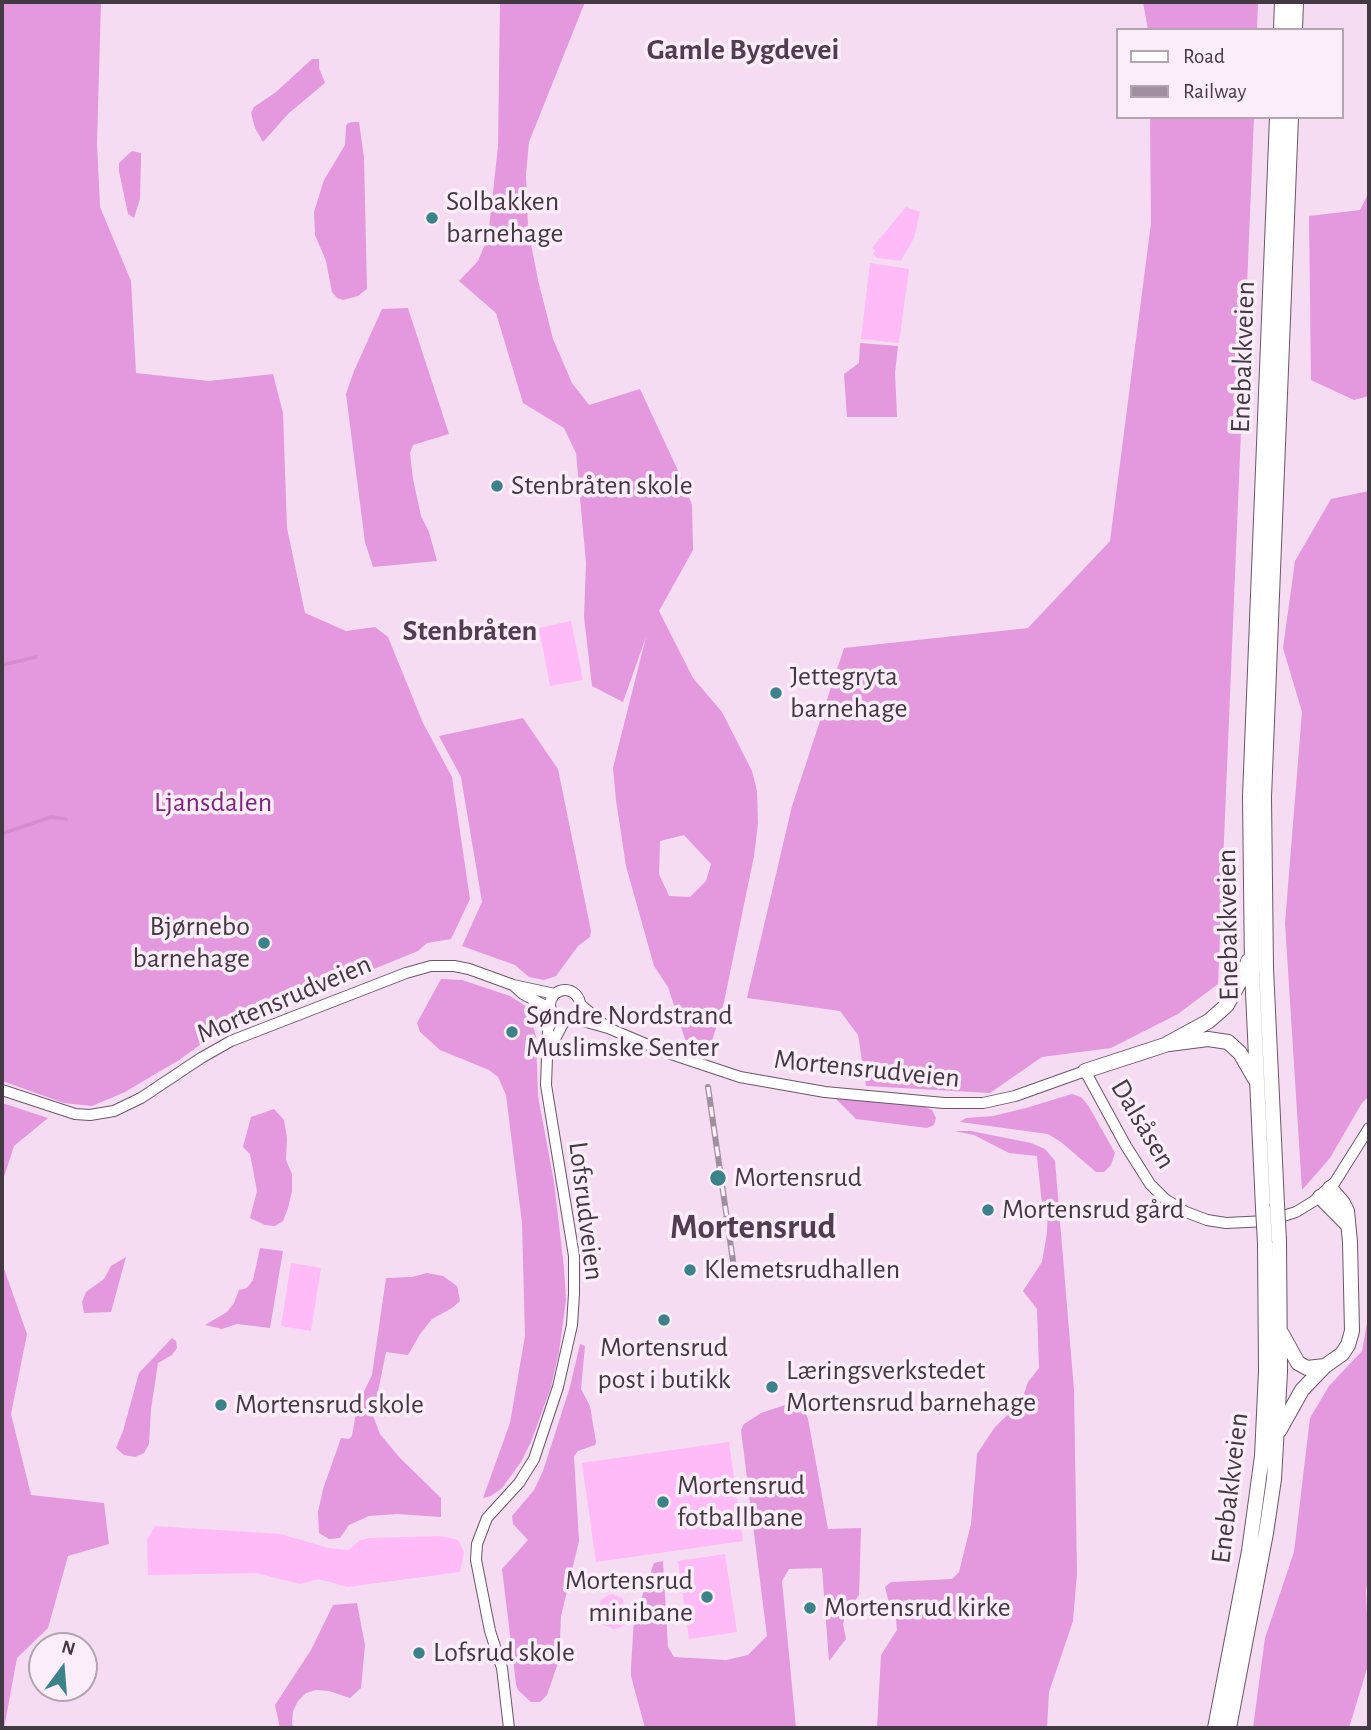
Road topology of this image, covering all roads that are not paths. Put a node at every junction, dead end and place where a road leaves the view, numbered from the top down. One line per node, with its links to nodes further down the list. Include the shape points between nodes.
1 (1282, 2): 3 (highway)
2 (1296, 2): 4 (highway)
3 (1281, 28)
4 (1295, 28)
5 (1277, 119): 7 (highway, Enebakkveien, via 1252,734)
6 (1291, 119): 21 (highway, Enebakkveien, via 1264,823)
7 (1252, 950): 14 (highway, via 1227,1005 1209,1021); 17 (highway, Enebakkveien)
8 (513, 985): 9 (street, Mortensrudveien); 11 (street, Mortensrudveien); 18 (street, Mortensrudveien, via 459,967 419,969 231,1041 114,1111 83,1115)
9 (555, 994): 10 (street, via 570,991); 11 (street)
10 (580, 1004): 12 (street, via 577,1014); 13 (street, Mortensrudveien)
11 (552, 1012): 12 (street); 15 (street, Lofsrudveien)
12 (568, 1019): 13 (street, Mortensrudveien); 15 (street, Lofsrudveien)
13 (608, 1028): 16 (street, Mortensrudveien, via 740,1077 802,1090 983,1103)
14 (1165, 1045): 16 (highway); 17 (highway, via 1208,1039 1228,1042 1240,1053)
15 (549, 1050): 26 (street, Lofsrudveien, via 547,1096 573,1256 572,1325 558,1387 534,1458 487,1518 476,1560 506,1688)
16 (1085, 1071): 20 (street, Dalsåsen, via 1146,1178 1186,1212 1216,1222 1256,1223 1296,1212)
17 (1258, 1085): 21 (highway, Enebakkveien)
18 (2, 1090)
19 (1369, 1128): 20 (street, Dalsåsen)
20 (1325, 1193): 24 (highway, via 1345,1206 1352,1331 1345,1350)
21 (1270, 1206): 22 (highway, Enebakkveien, bridge)
22 (1272, 1241): 23 (highway, Enebakkveien); 27 (highway, Enebakkveien, via 1262,1455 1249,1551)
23 (1281, 1331): 24 (highway, via 1294,1359 1307,1368); 25 (highway, Enebakkveien)
24 (1325, 1367): 25 (highway, via 1305,1386)
25 (1278, 1434): 28 (highway, Enebakkveien, via 1266,1533)
26 (509, 1728)
27 (1214, 1728)
28 (1229, 1728)

